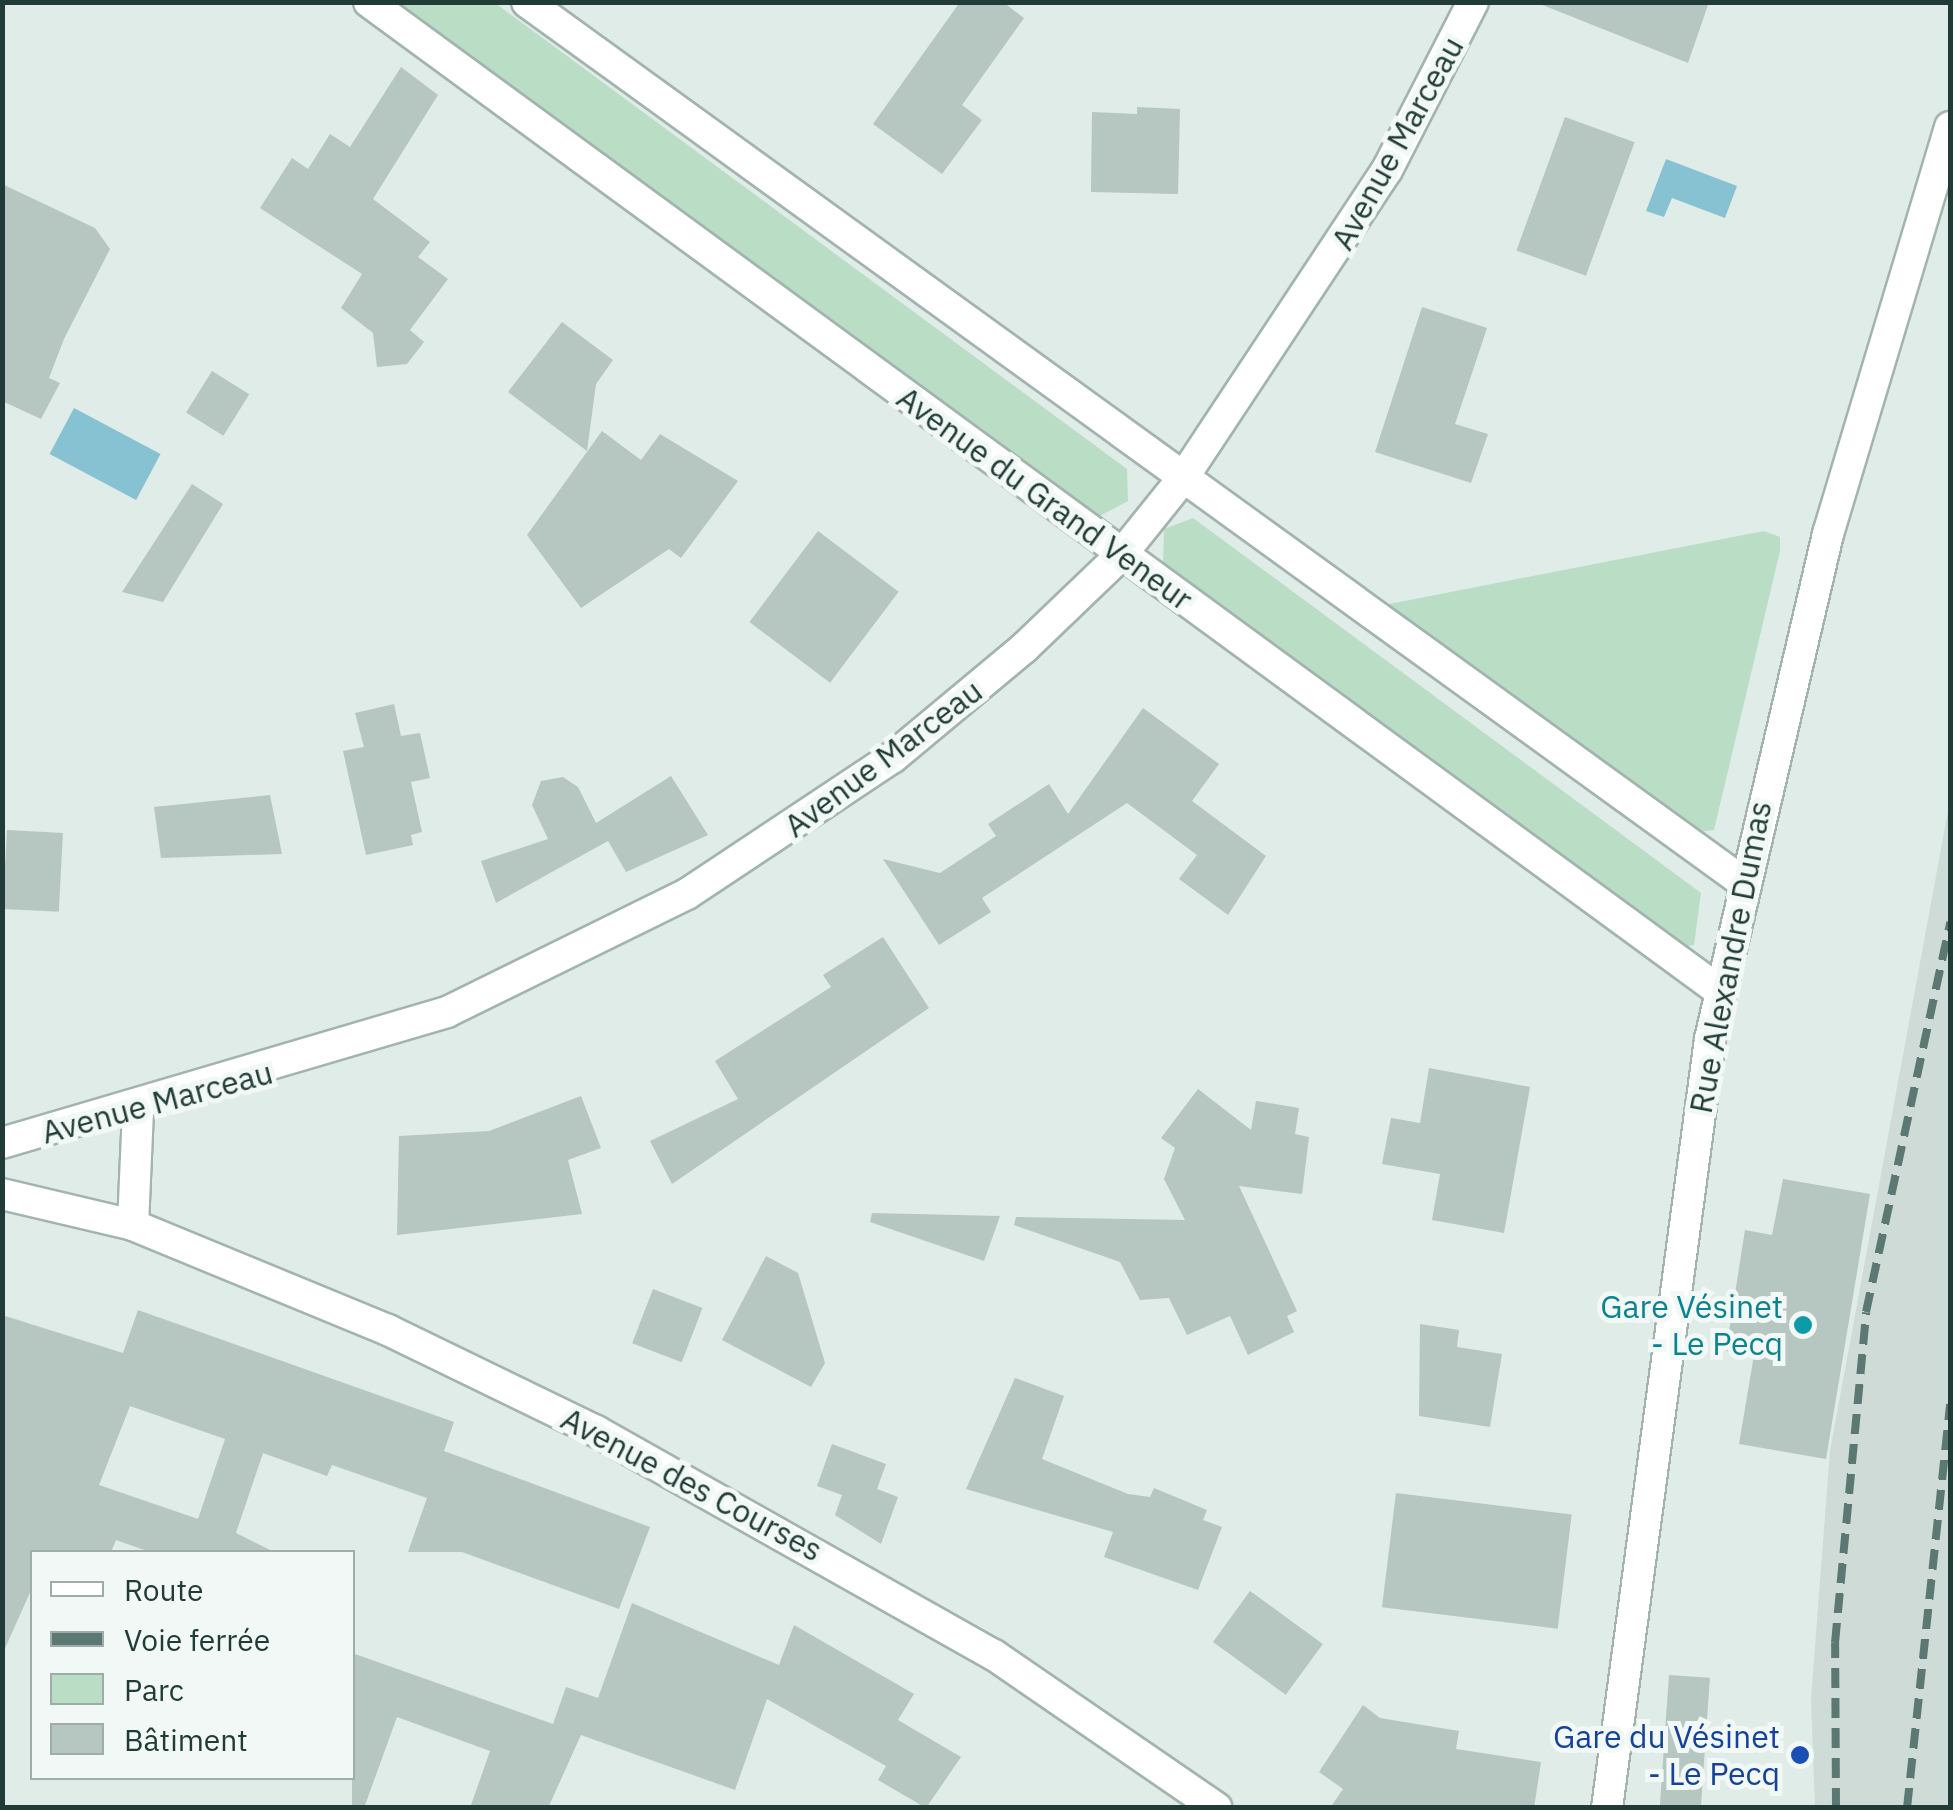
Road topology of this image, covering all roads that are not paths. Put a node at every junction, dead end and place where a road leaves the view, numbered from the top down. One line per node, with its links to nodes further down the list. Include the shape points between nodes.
1 (369, 2): 6 (street, Avenue du Grand Veneur)
2 (526, 2): 5 (street)
3 (1473, 2): 5 (street, Avenue Marceau, via 1378,186)
4 (1950, 127): 7 (street, Rue Alexandre Dumas, via 1828,534)
5 (1183, 478): 6 (street, Avenue Marceau); 7 (street)
6 (1122, 554): 8 (street, Avenue du Grand Veneur); 9 (street, Avenue Marceau, via 892,758 687,894 447,1012)
7 (1746, 884): 8 (street, Rue Alexandre Dumas)
8 (1721, 992): 14 (street, Rue Alexandre Dumas)
9 (138, 1110): 10 (street, Avenue Marceau); 12 (street)
10 (2, 1144)
11 (2, 1194): 12 (street, Avenue des Courses)
12 (133, 1225): 13 (street, Avenue des Courses, via 388,1330 631,1449 994,1655)
13 (1216, 1808)
14 (1606, 1808)

